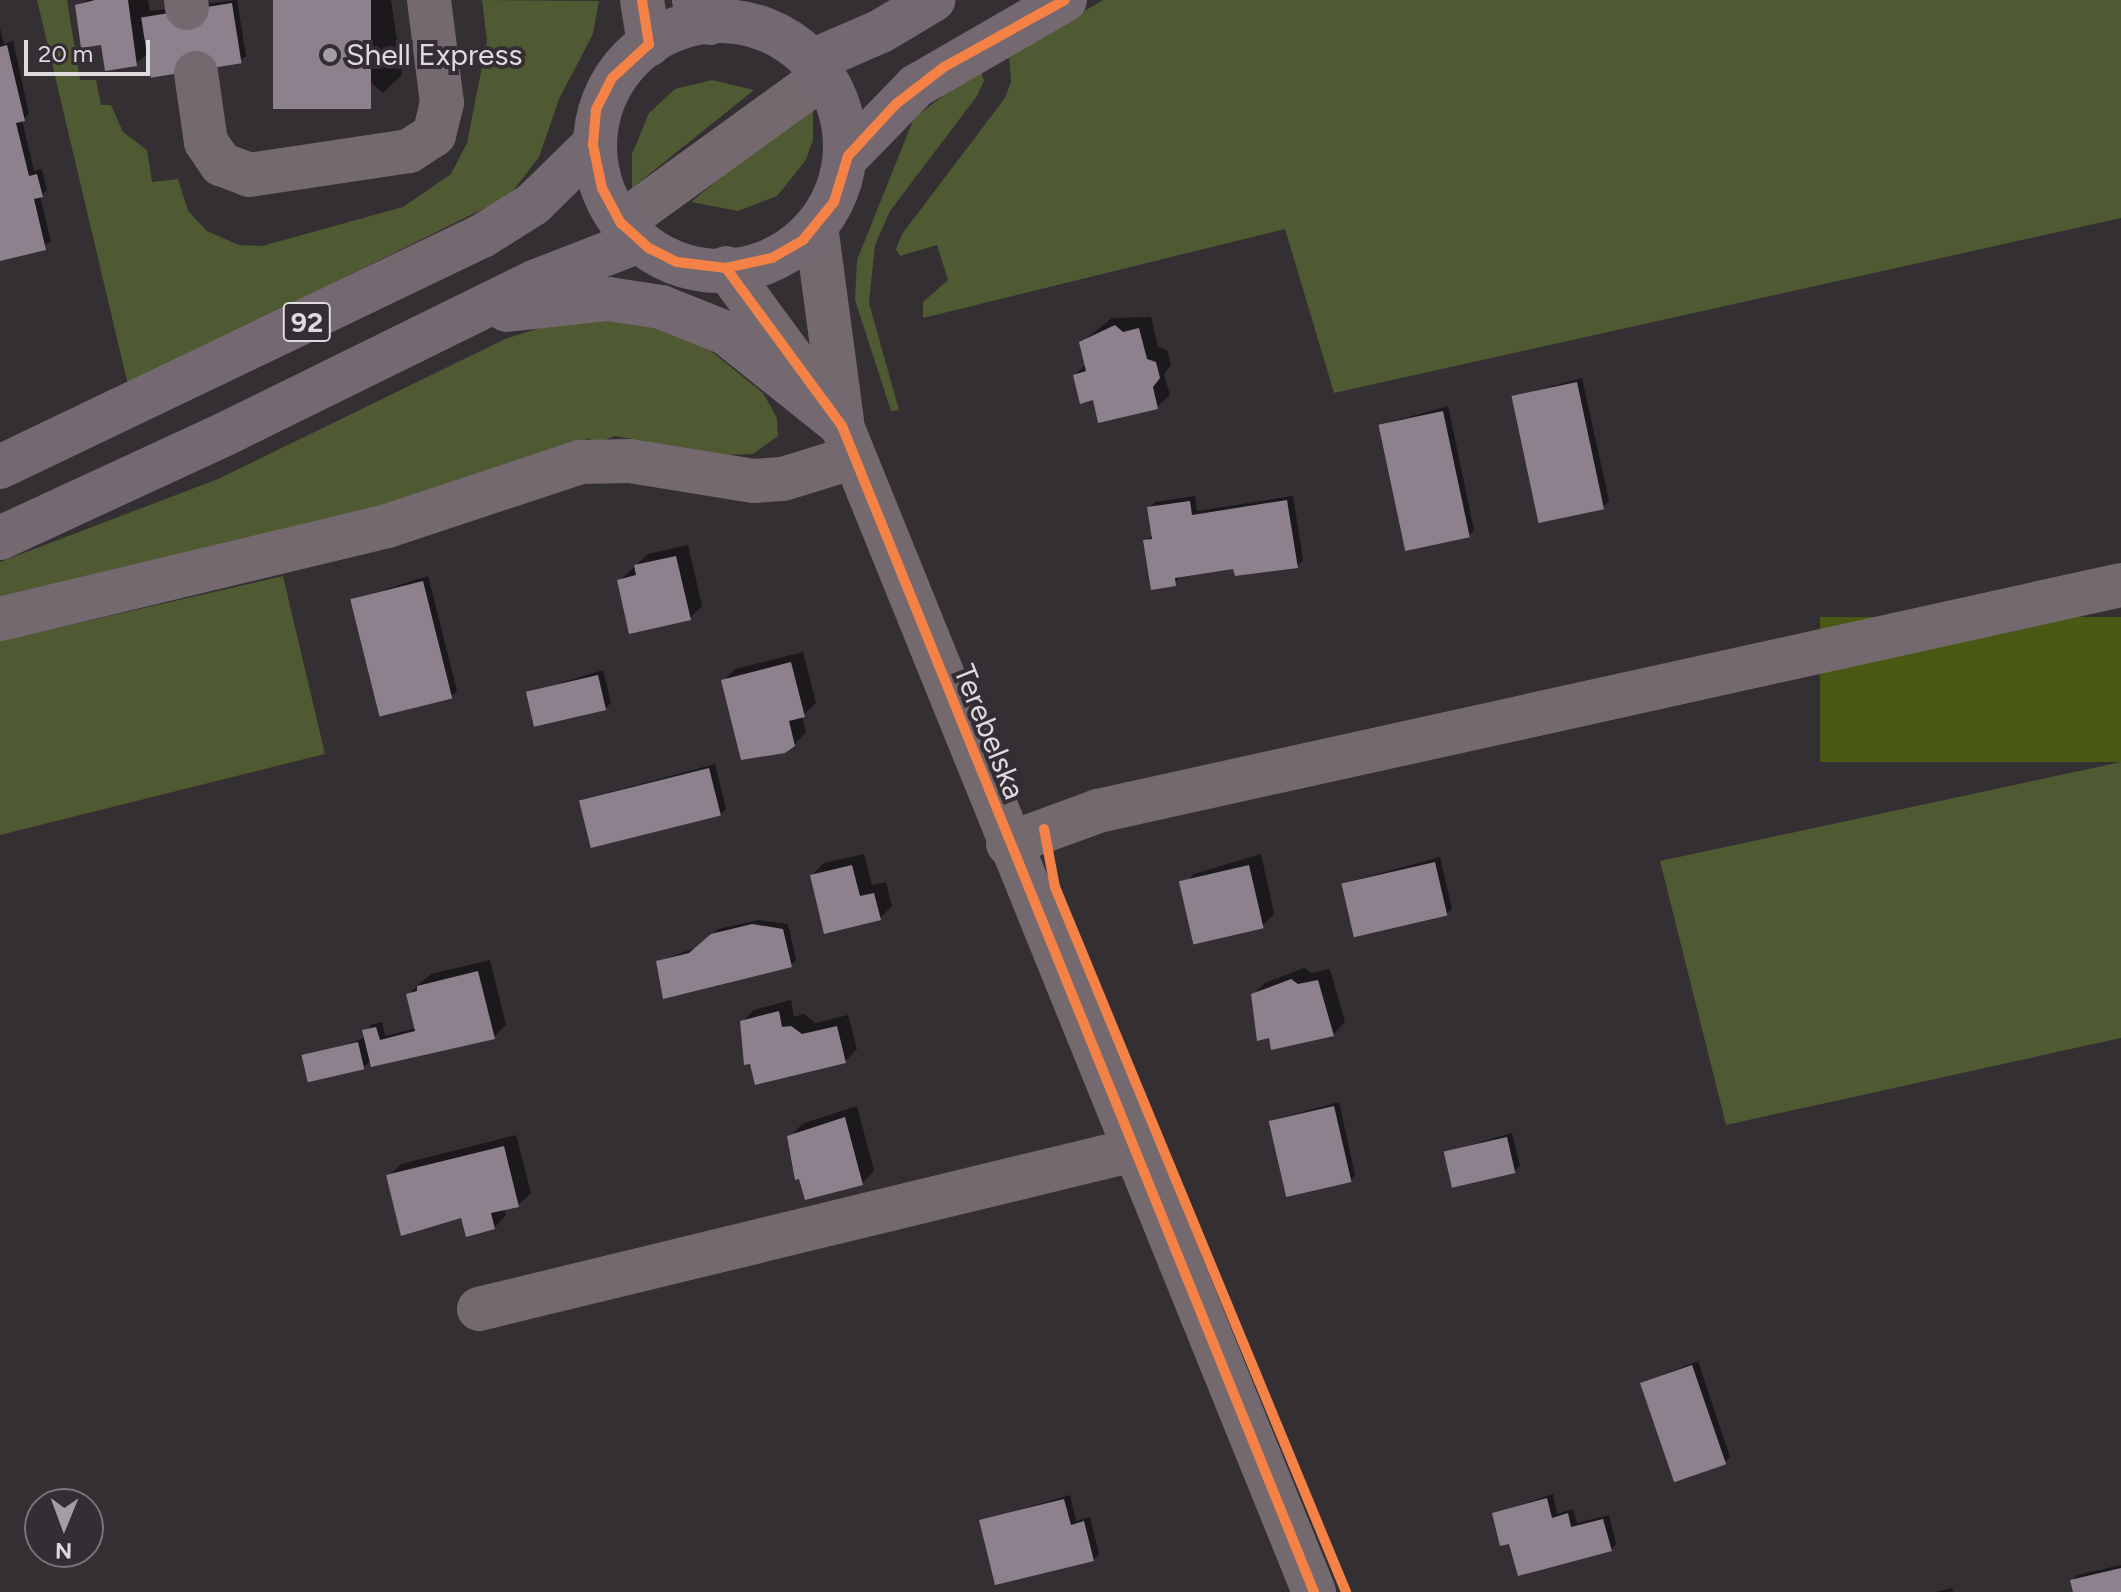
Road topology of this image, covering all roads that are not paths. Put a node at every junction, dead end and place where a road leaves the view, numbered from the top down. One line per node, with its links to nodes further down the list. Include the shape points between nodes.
1 (429, 0): 8 (street, via 442,103 434,135 409,151 249,175 221,164 206,142)
2 (642, 0): 6 (street)
3 (933, 0): 7 (main road)
4 (1065, 0): 10 (main road, via 916,86)
5 (702, 11): 6 (main road); 7 (main road, via 767,32)
6 (649, 44): 9 (main road, via 624,64 602,93)
7 (818, 68): 10 (main road, via 845,120); 12 (street)
8 (196, 73)
9 (593, 145): 12 (main road, via 602,188); 16 (main road, 92, via 545,195 482,236)
10 (848, 156): 11 (main road, via 839,192)
11 (816, 226): 13 (main road, via 772,258); 15 (street, Terebelska)
12 (630, 232): 13 (main road, via 677,262); 14 (main road, 92)
13 (726, 268): 15 (street, Terebelska)
14 (469, 316): 15 (main road, via 608,299 661,307 726,333); 17 (main road, 92)
15 (848, 442): 19 (street, via 783,479 753,481 630,461 580,462 387,526); 20 (street, Terebelska)
16 (0, 467)
17 (0, 538)
18 (2121, 585): 20 (street, via 1098,811)
19 (0, 619)
20 (1008, 844): 21 (street, Terebelska)
21 (1133, 1150): 22 (street); 23 (street, Terebelska)
22 (479, 1309)
23 (1314, 1592)

